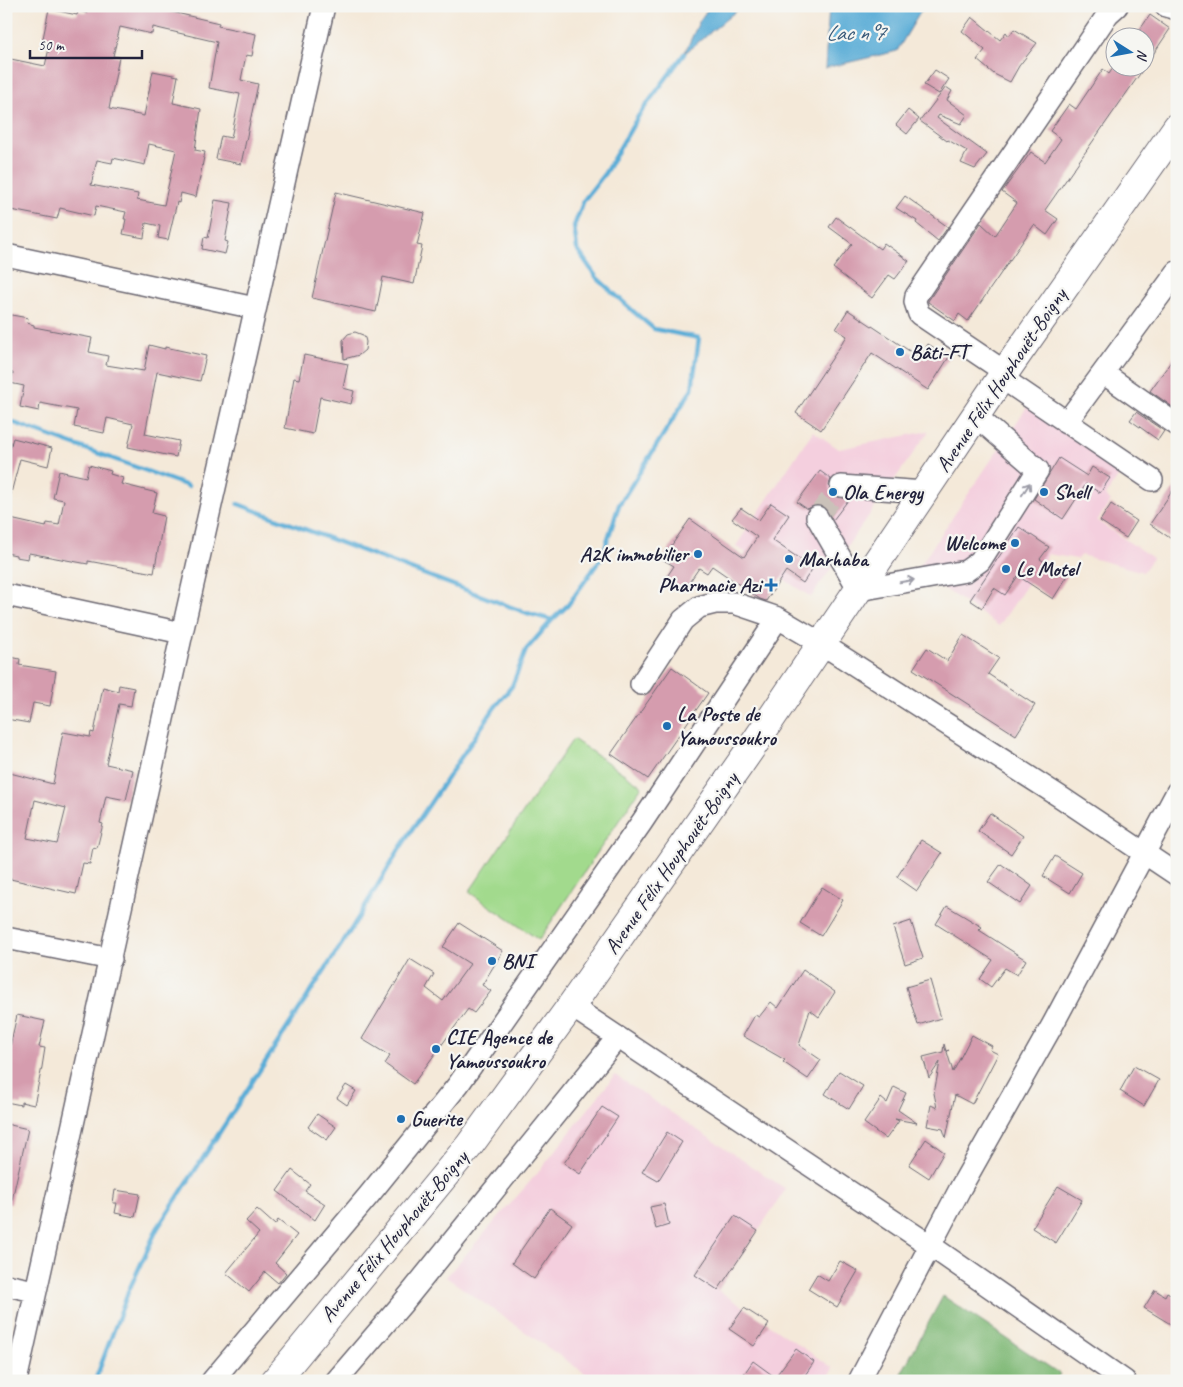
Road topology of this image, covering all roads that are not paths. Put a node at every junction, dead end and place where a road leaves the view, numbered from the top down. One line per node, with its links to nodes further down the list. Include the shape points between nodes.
1 (324, 6): 8 (street)
2 (1117, 6): 10 (street, via 1108,14 916,296 919,314)
3 (1166, 6): 4 (street)
4 (1177, 9)
5 (1177, 127): 10 (highway, Avenue Félix Houphouët-Boigny)
6 (6, 255): 8 (street)
7 (1177, 272): 9 (street)
8 (255, 308): 21 (street)
9 (1103, 373): 12 (street); 13 (street)
10 (1004, 375): 11 (highway, Avenue Félix Houphouët-Boigny); 12 (street)
11 (976, 416): 16 (highway, Avenue Félix Houphouët-Boigny); 18 (street, one-way to 11, via 966,571 980,561 1038,470)
12 (1066, 422): 14 (street)
13 (1177, 425)
14 (1152, 480)
15 (841, 486): 16 (street)
16 (924, 492): 18 (highway, Avenue Félix Houphouët-Boigny)
17 (817, 516): 18 (street)
18 (859, 590): 22 (highway, Avenue Félix Houphouët-Boigny)
19 (6, 595): 21 (street)
20 (778, 618): 22 (street); 23 (street, via 734,603 699,607 684,620); 35 (street, via 636,830 458,1085)
21 (182, 633): 28 (street)
22 (822, 644): 25 (street); 29 (highway, Avenue Félix Houphouët-Boigny)
23 (640, 684)
24 (1177, 792): 25 (street)
25 (1144, 853): 26 (street); 31 (street)
26 (1177, 875)
27 (6, 938): 28 (street)
28 (111, 960): 33 (street)
29 (571, 1006): 30 (street); 36 (highway, Avenue Félix Houphouët-Boigny, via 469,1146)
30 (617, 1038): 31 (street); 37 (street)
31 (931, 1246): 38 (street); 39 (street)
32 (6, 1285): 33 (street)
33 (35, 1291): 34 (street)
34 (16, 1381)
35 (212, 1381)
36 (274, 1381)
37 (336, 1381)
38 (859, 1381)
39 (1125, 1381)

